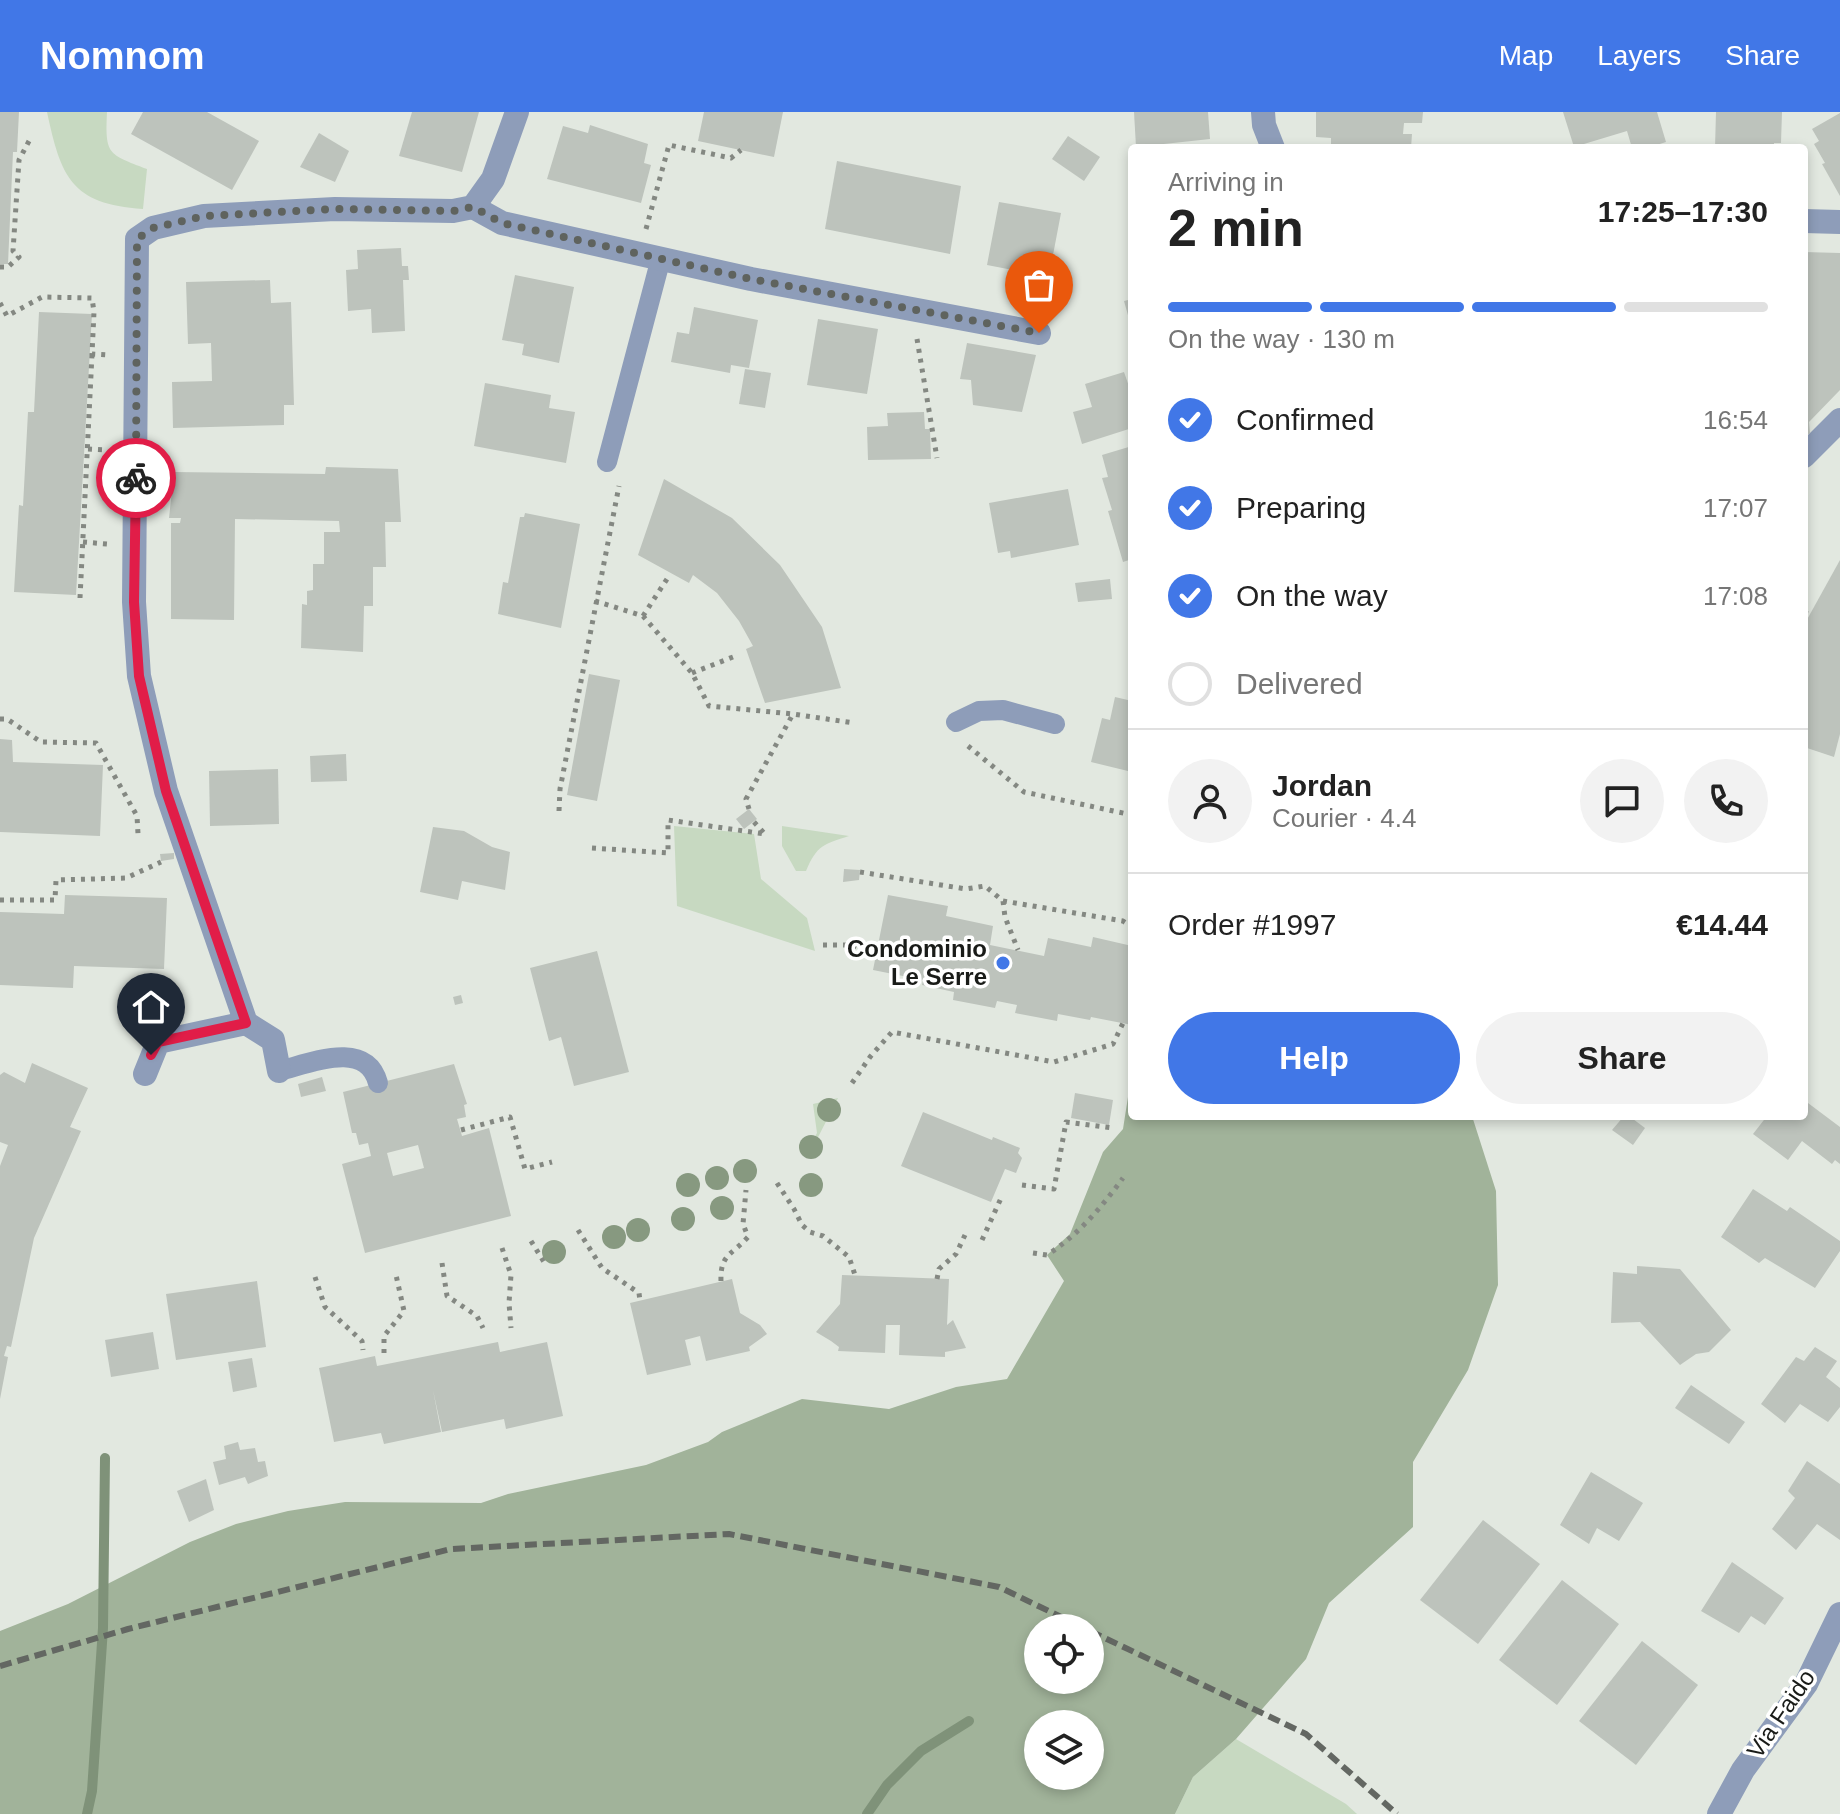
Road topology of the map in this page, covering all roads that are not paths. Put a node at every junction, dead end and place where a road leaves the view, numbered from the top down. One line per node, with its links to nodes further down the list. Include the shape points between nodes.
1 (517, 112): 4 (street, via 493,179)
2 (1263, 112): 3 (street)
3 (1271, 144)
4 (473, 207): 7 (street, via 502,223); 14 (street, via 204,216 153,228 137,239 134,602 139,676 166,791)
5 (1808, 221): 6 (street)
6 (1840, 222)
7 (650, 255): 8 (street); 10 (lane)
8 (1039, 333)
9 (1840, 420): 11 (street)
10 (610, 452)
11 (1808, 452)
12 (956, 722): 13 (lane, via 979,711 1003,710)
13 (1055, 724)
14 (246, 1023): 15 (street, via 273,1040); 16 (street, via 158,1042)
15 (279, 1071): 17 (lane, via 352,1057 364,1061)
16 (145, 1074)
17 (378, 1083)
18 (1840, 1614): 19 (street, Via Faido, via 1806,1684 1743,1770)
19 (1719, 1814)

